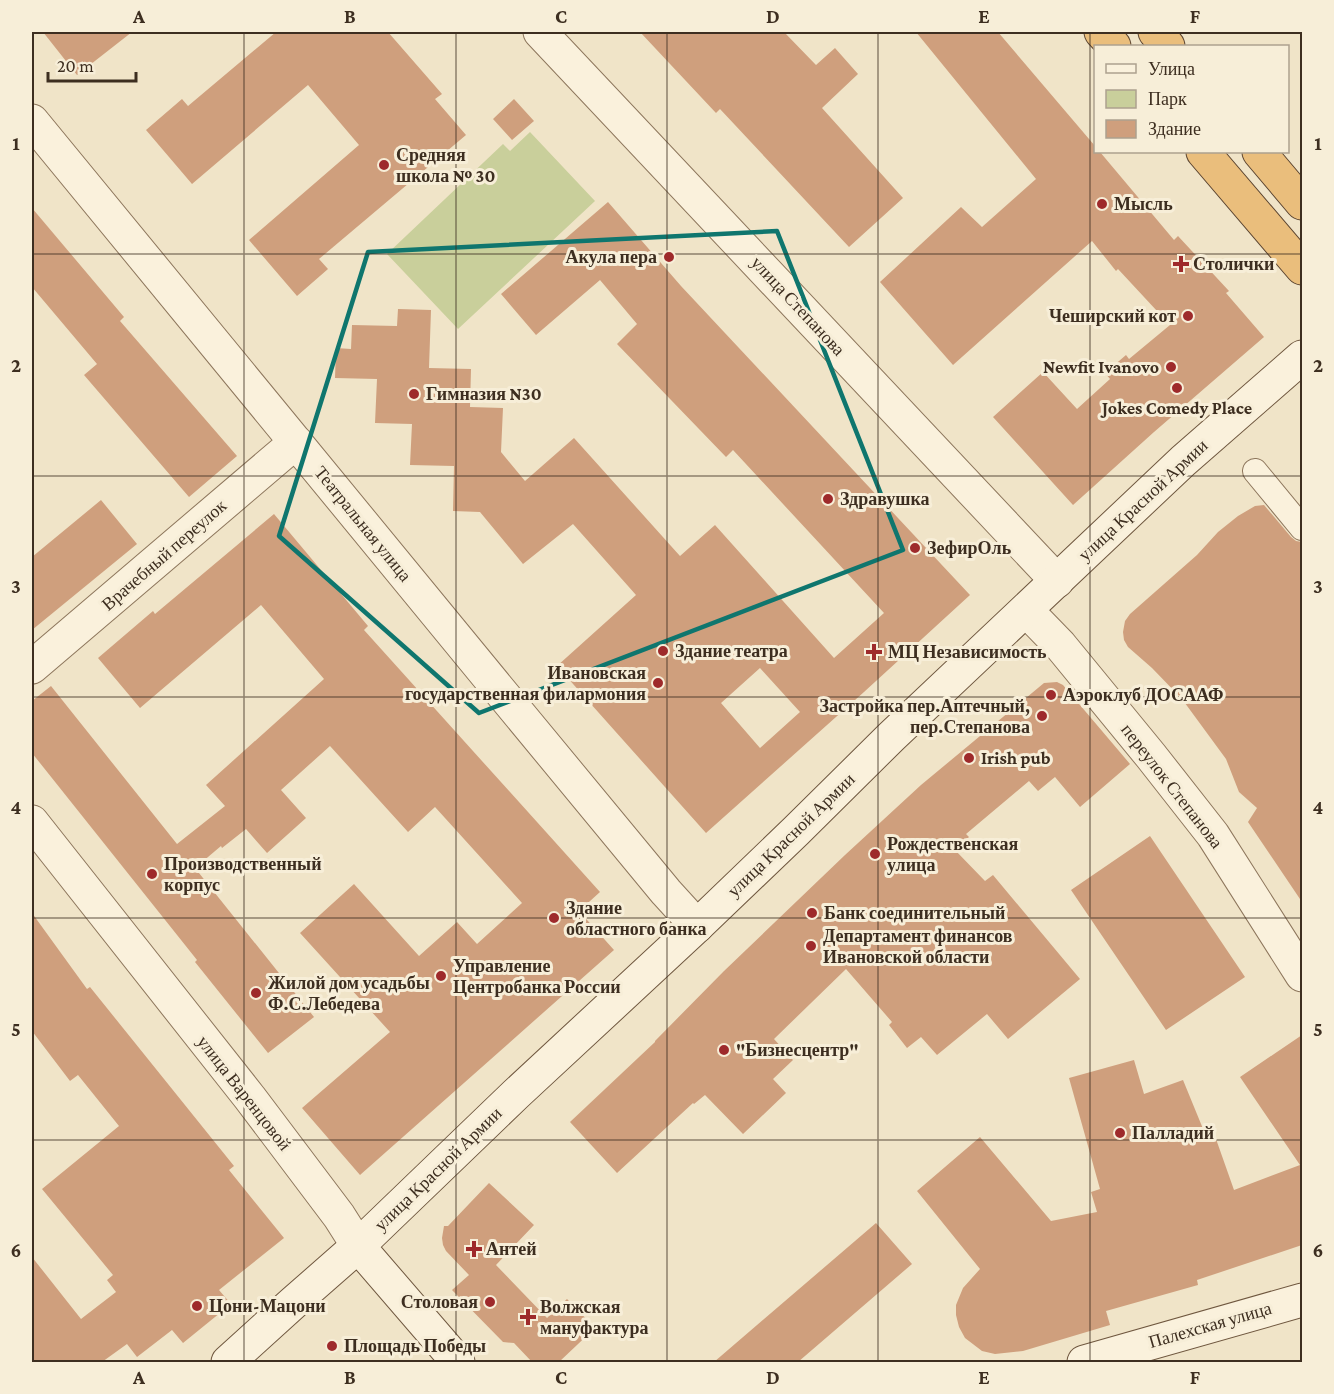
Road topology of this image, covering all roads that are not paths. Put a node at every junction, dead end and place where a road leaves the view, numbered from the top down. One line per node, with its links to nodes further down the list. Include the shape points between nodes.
1 (540, 32): 15 (street, улица Степанова)
2 (1101, 32): 4 (highway)
3 (1155, 32): 5 (highway)
4 (1113, 45)
5 (1167, 45)
6 (32, 121): 12 (street, Театральная улица)
7 (1204, 153): 10 (highway)
8 (1259, 153): 9 (highway)
9 (1302, 203)
10 (1302, 268)
11 (1302, 357): 15 (street, улица Красной Армии, via 1183,461)
12 (296, 442): 17 (street, Врачебный переулок); 19 (street, Театральная улица)
13 (1255, 471): 14 (street)
14 (1302, 528)
15 (1057, 581): 16 (street, улица Красной Армии)
16 (1026, 610): 19 (street, улица Красной Армии); 20 (street, переулок Степанова, via 1060,645 1213,835)
17 (32, 668)
18 (32, 822): 21 (street, улица Варенцовой, via 250,1098)
19 (697, 926): 21 (street, улица Красной Армии)
20 (1302, 975)
21 (358, 1246): 23 (street, улица Красной Армии); 24 (street, улица Варенцовой)
22 (1302, 1300): 25 (street, Палехская улица)
23 (228, 1362)
24 (458, 1362)
25 (1084, 1362)

